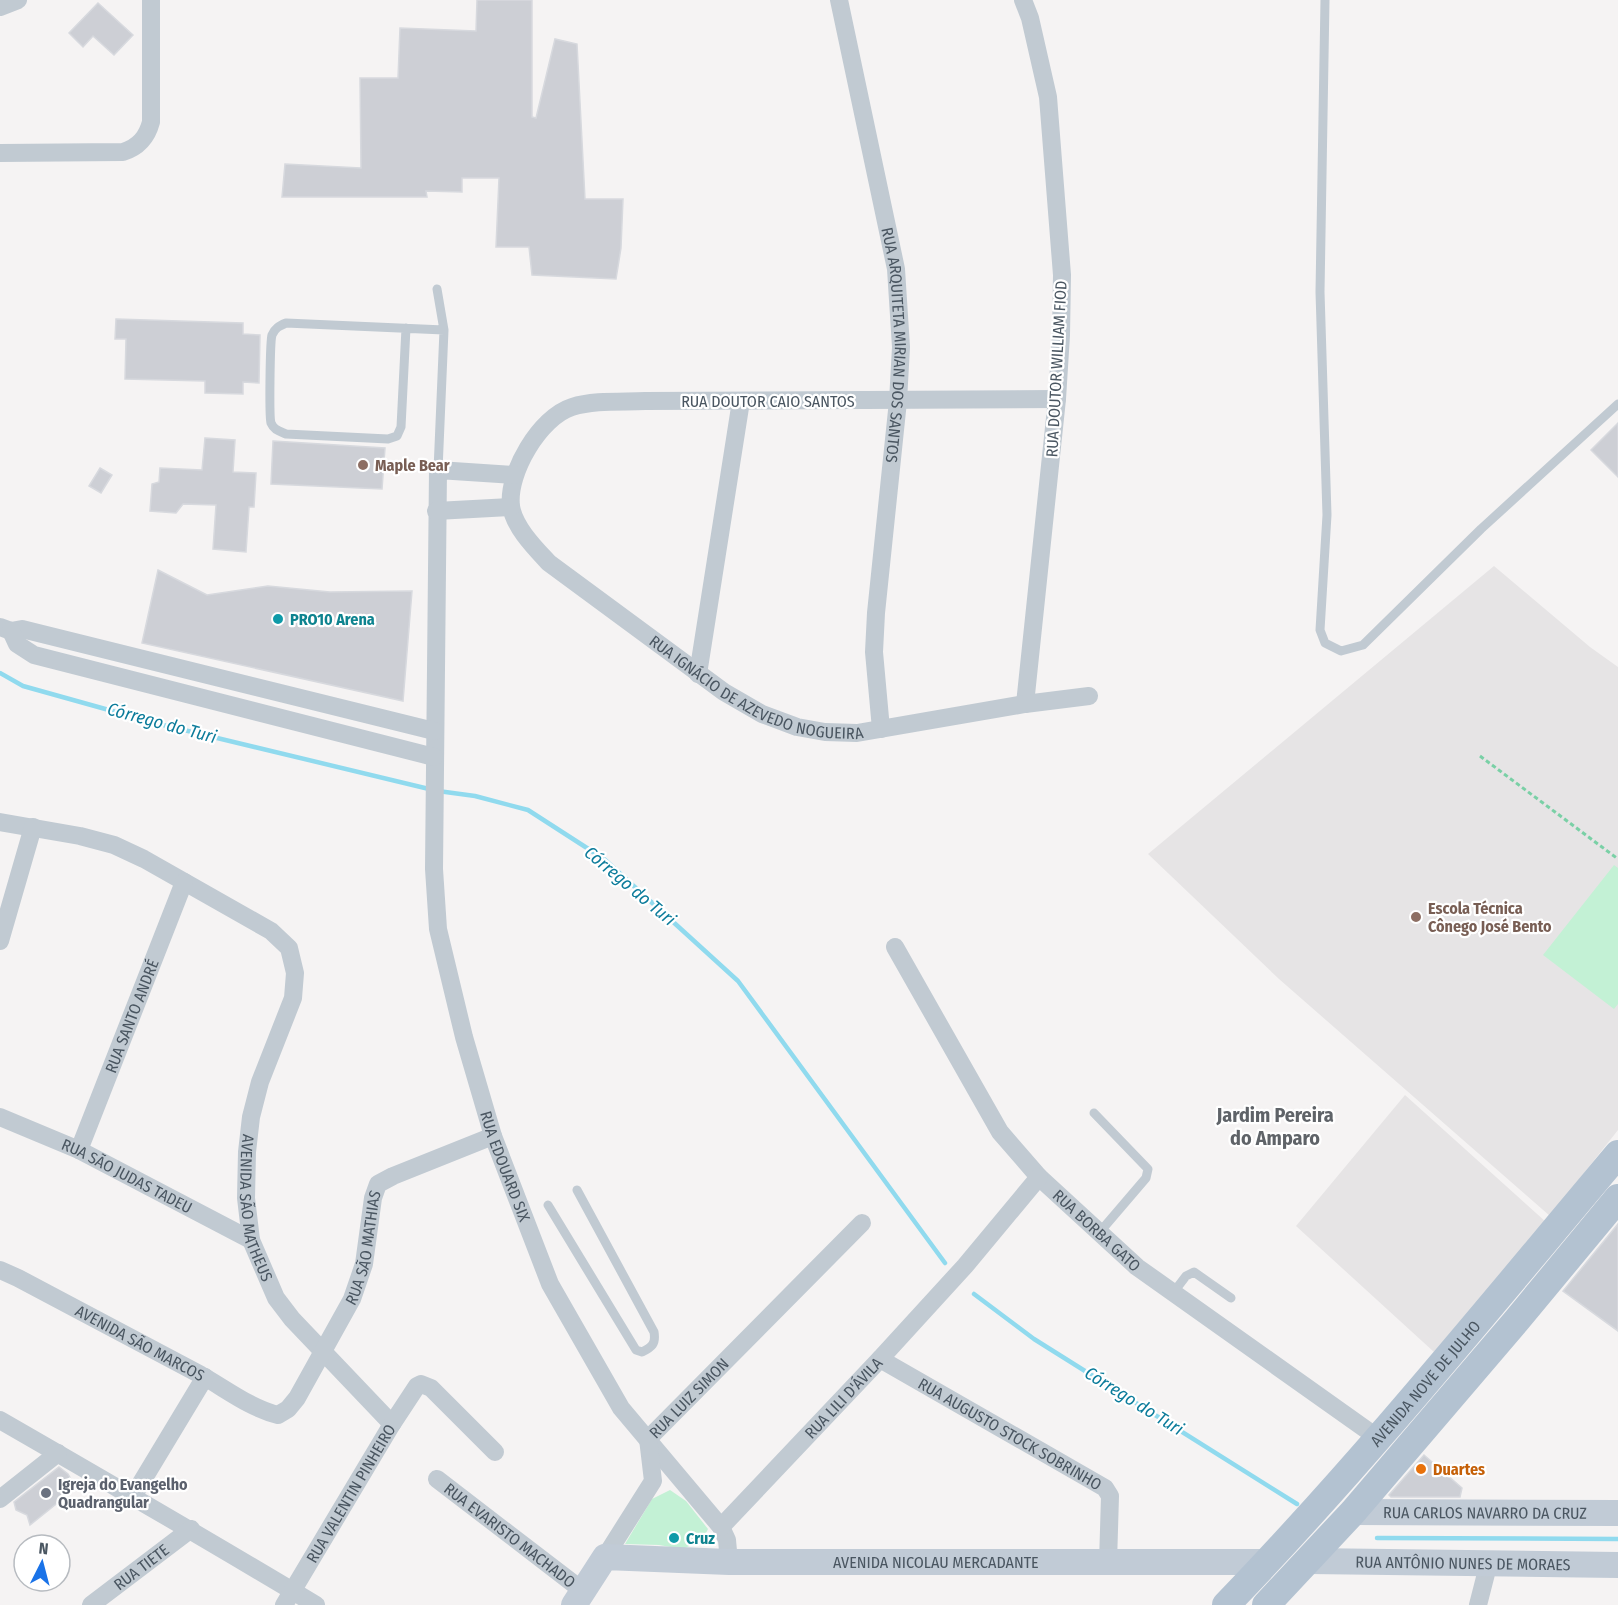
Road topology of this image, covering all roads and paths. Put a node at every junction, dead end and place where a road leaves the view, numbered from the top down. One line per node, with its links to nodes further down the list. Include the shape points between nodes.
1 (839, 0): 10 (street, RUA ARQUITETA MIRIAN DOS SANTOS, via 896,270 901,347)
2 (1023, 0): 9 (street, RUA DOUTOR WILLIAM FIOD, via 1049,109 1062,274)
3 (1325, 0): 12 (lane, via 1320,292 1327,515 1320,630 1325,643 1341,651 1363,645 1481,529)
4 (153, 1): 5 (street, via 152,114 141,142 123,152)
5 (0, 153)
6 (437, 289): 8 (lane)
7 (406, 328): 7 (lane, via 286,323 276,328 271,338 269,396 270,420 275,429 286,434 388,439 397,436 401,426); 8 (lane)
8 (444, 330): 13 (lane)
9 (1057, 399): 10 (street, RUA DOUTOR CAIO SANTOS); 20 (street, RUA DOUTOR WILLIAM FIOD)
10 (898, 400): 11 (street, RUA DOUTOR CAIO SANTOS); 21 (street, RUA ARQUITETA MIRIAN DOS SANTOS, via 876,613)
11 (741, 401): 14 (street, RUA DOUTOR CAIO SANTOS, via 600,403 572,407 556,414 542,429); 18 (street)
12 (1618, 404)
13 (438, 470): 14 (street); 16 (street, RUA EDOUARD SIX)
14 (514, 475): 15 (street, RUA IGNÁCIO DE AZEVEDO NOGUEIRA)
15 (511, 507): 16 (street); 18 (street, RUA IGNÁCIO DE AZEVEDO NOGUEIRA, via 525,539 549,563)
16 (436, 511): 22 (street, RUA EDOUARD SIX)
17 (5, 629): 22 (street, via 22,629); 24 (street, via 17,644 34,655)
18 (699, 674): 21 (street, RUA IGNÁCIO DE AZEVEDO NOGUEIRA, via 762,714 797,727 846,733)
19 (1089, 696): 20 (street, RUA IGNÁCIO DE AZEVEDO NOGUEIRA)
20 (1025, 704): 21 (street, RUA IGNÁCIO DE AZEVEDO NOGUEIRA)
21 (881, 729)
22 (434, 731): 24 (street, RUA EDOUARD SIX)
23 (1480, 756): 27 (path)
24 (434, 757): 33 (street, RUA EDOUARD SIX, via 438,929)
25 (0, 822): 26 (street, AVENIDA SÃO MATHEUS)
26 (33, 827): 28 (street, AVENIDA SÃO MATHEUS, via 114,845); 29 (street)
27 (1618, 859)
28 (184, 882): 34 (street, RUA SANTO ANDRÉ); 42 (street, AVENIDA SÃO MATHEUS, via 271,931 289,948 295,973 293,998 260,1082 251,1118 246,1198)
29 (0, 941)
30 (895, 947): 36 (street, RUA BORBA GATO, via 1000,1132)
31 (1094, 1113): 41 (lane, via 1148,1169 1146,1178)
32 (0, 1117): 34 (street, RUA SÃO JUDAS TADEU)
33 (493, 1136): 46 (street, RUA SÃO MATHIAS, via 378,1184 359,1282); 53 (street, RUA EDOUARD SIX, via 550,1284 621,1408)
34 (79, 1150): 42 (street, RUA SÃO JUDAS TADEU)
35 (1618, 1154): 52 (main road, AVENIDA NOVE DE JULHO)
36 (1039, 1177): 41 (street, RUA BORBA GATO); 47 (street, RUA LILI D'ÁVILA)
37 (577, 1190): 39 (lane, via 654,1332 656,1340 642,1352 636,1350)
38 (1617, 1199): 61 (main road, AVENIDA NOVE DE JULHO)
39 (548, 1205)
40 (862, 1223): 53 (street, RUA LUIZ SIMON)
41 (1099, 1233): 44 (street, RUA BORBA GATO)
42 (251, 1240): 46 (street, AVENIDA SÃO MATHEUS, via 276,1299)
43 (0, 1270): 48 (street, AVENIDA SÃO MARCOS)
44 (1173, 1293): 45 (lane, via 1194,1272); 52 (street, RUA BORBA GATO)
45 (1231, 1298)
46 (322, 1353): 49 (street, RUA SÃO MATHIAS, via 297,1398); 51 (street, AVENIDA SÃO MATHEUS)
47 (880, 1359): 63 (street, RUA LILI D'ÁVILA); 70 (street, RUA AUGUSTO STOCK SOBRINHO, via 1105,1488 1110,1496)
48 (205, 1377): 49 (street, AVENIDA SÃO MARCOS); 59 (street)
49 (278, 1415)
50 (0, 1420): 55 (street)
51 (393, 1424): 54 (street, RUA VALENTIN PINHEIRO, via 422,1384 431,1388); 72 (street, RUA VALENTIN PINHEIRO)
52 (1378, 1438): 68 (main road, AVENIDA NOVE DE JULHO)
53 (648, 1439): 57 (street, RUA LUIZ SIMON); 58 (street, RUA EDOUARD SIX)
54 (495, 1452)
55 (58, 1454): 59 (street); 60 (street)
56 (437, 1479): 73 (street, RUA EVARISTO MACHADO)
57 (653, 1481): 58 (street); 65 (street)
58 (682, 1481): 63 (street, RUA EDOUARD SIX)
59 (132, 1498): 64 (street)
60 (0, 1499)
61 (1353, 1512): 62 (main road, RUA CARLOS NAVARRO DA CRUZ); 66 (main road, AVENIDA NOVE DE JULHO)
62 (1618, 1513)
63 (721, 1527): 67 (street)
64 (190, 1529): 72 (street); 74 (street, RUA TIETE)
65 (606, 1557): 67 (main road, AVENIDA NICOLAU MERCADANTE); 73 (main road)
66 (1309, 1561): 69 (main road, RUA ANTÔNIO NUNES DE MORAES); 77 (main road, AVENIDA NOVE DE JULHO)
67 (729, 1562): 70 (main road, AVENIDA NICOLAU MERCADANTE)
68 (1267, 1562): 70 (main road, AVENIDA NICOLAU MERCADANTE); 76 (main road, AVENIDA NOVE DE JULHO)
69 (1489, 1562): 71 (main road, RUA ANTÔNIO NUNES DE MORAES); 78 (street)
70 (1108, 1563)
71 (1618, 1565)
72 (288, 1598): 75 (street)
73 (579, 1598)
74 (91, 1605)
75 (316, 1605)
76 (1226, 1605)
77 (1266, 1605)
78 (1478, 1605)

